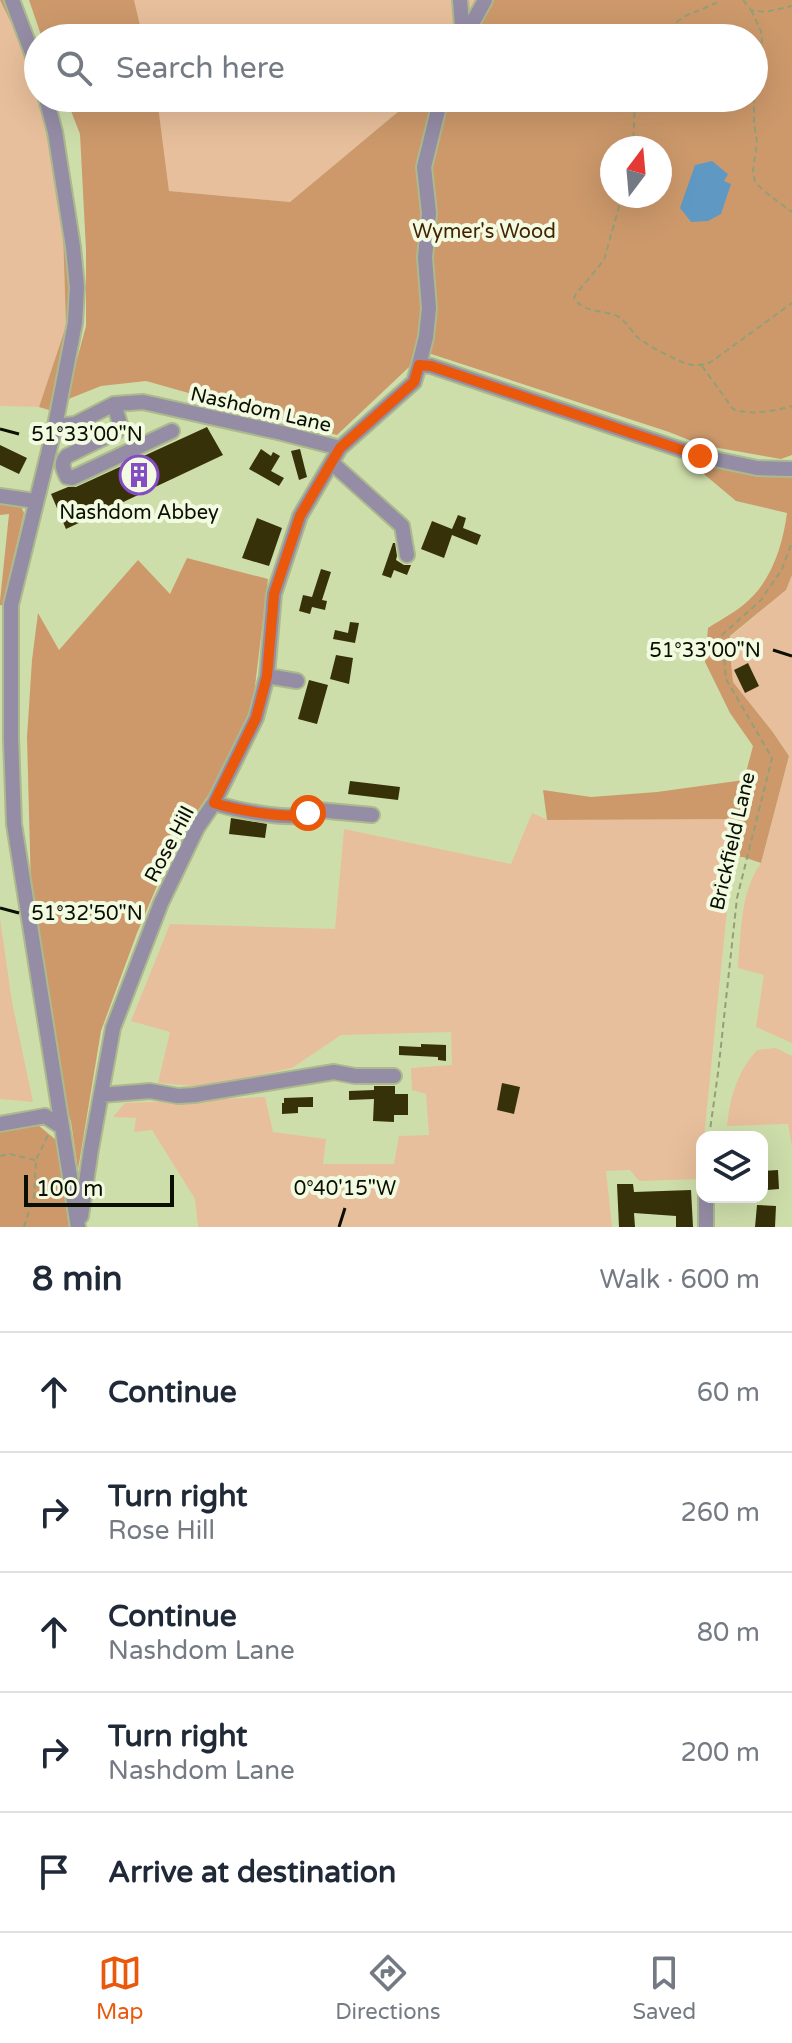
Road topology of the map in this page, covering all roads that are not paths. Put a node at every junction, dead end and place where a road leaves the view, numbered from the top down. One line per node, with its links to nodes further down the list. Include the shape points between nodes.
1 (12, 0): 6 (street)
2 (460, 0): 4 (street)
3 (485, 0): 5 (street)
4 (462, 24)
5 (471, 24)
6 (24, 32)
7 (50, 112): 11 (street, via 77,287)
8 (438, 112): 9 (street, via 424,167 429,308)
9 (419, 365): 13 (street, Nashdom Lane, via 414,382); 15 (street, via 700,456)
10 (114, 404): 11 (street, Nashdom Lane, via 75,424); 12 (street, via 120,424 116,432 67,456 67,477); 13 (street, Nashdom Lane, via 143,402)
11 (55, 426): 17 (street)
12 (172, 431)
13 (340, 448): 14 (street, Rose Hill)
14 (332, 463): 18 (street, via 402,526); 19 (street, Rose Hill, via 300,516 274,594)
15 (792, 469)
16 (0, 496): 17 (street)
17 (35, 501): 26 (street, via 11,605 11,738 14,824)
18 (407, 555)
19 (267, 676): 20 (street); 21 (street, Rose Hill, via 256,718)
20 (297, 681)
21 (214, 803): 22 (street, via 293,816 313,810); 24 (street, Rose Hill, via 161,903 113,1028)
22 (372, 815)
23 (394, 1076): 24 (street, via 334,1072 194,1095)
24 (101, 1095): 28 (street, Rose Hill)
25 (0, 1124): 26 (street, via 45,1116)
26 (55, 1130): 28 (street)
27 (706, 1203): 29 (street)
28 (78, 1227)
29 (706, 1227)

